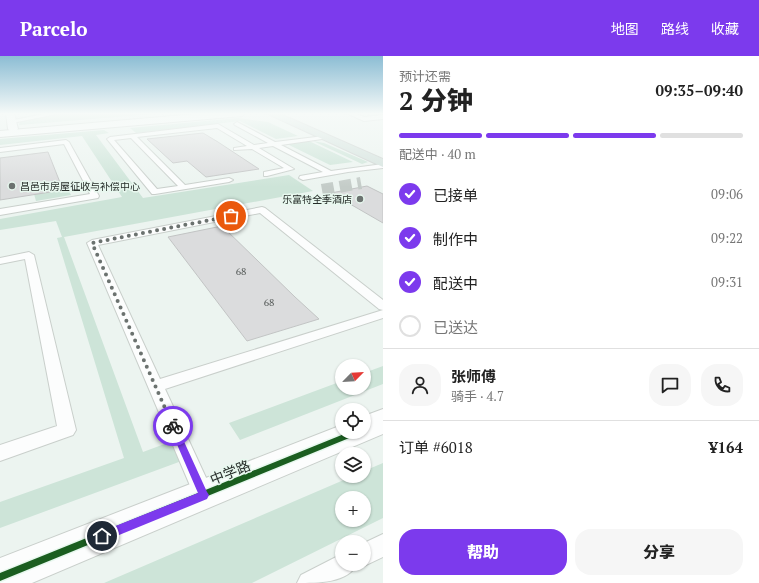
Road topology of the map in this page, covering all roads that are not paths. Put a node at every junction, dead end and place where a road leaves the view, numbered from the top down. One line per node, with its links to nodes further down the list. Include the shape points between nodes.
1 (117, 138): 20 (lane, via 110,139 155,192)
2 (134, 138): 20 (lane)
3 (237, 138): 9 (lane)
4 (263, 138): 8 (lane)
5 (317, 138): 8 (lane)
6 (323, 138): 13 (main road)
7 (342, 138): 12 (main road)
8 (274, 143): 9 (lane); 15 (lane)
9 (252, 147): 10 (lane); 16 (lane, via 290,169)
10 (236, 149)
11 (0, 150): 21 (lane, via 66,142 95,196)
12 (383, 155)
13 (383, 165): 14 (lane)
14 (348, 170): 15 (lane); 17 (lane)
15 (330, 173): 18 (lane)
16 (267, 174)
17 (359, 175)
18 (303, 178)
19 (229, 180): 20 (lane)
20 (183, 187)
21 (0, 212)
22 (0, 261): 29 (lane, via 29,256 67,430)
23 (383, 306): 25 (lane, via 262,210 92,243)
24 (383, 314): 25 (lane)
25 (156, 386): 30 (lane)
26 (383, 421): 27 (main road)
27 (371, 426)
28 (340, 439): 30 (main road, 中学路)
29 (0, 453)
30 (204, 495): 34 (main road, 中学路)
31 (383, 545): 32 (lane)
32 (371, 551)
33 (335, 570): 35 (lane)
34 (0, 577)
35 (309, 583)

